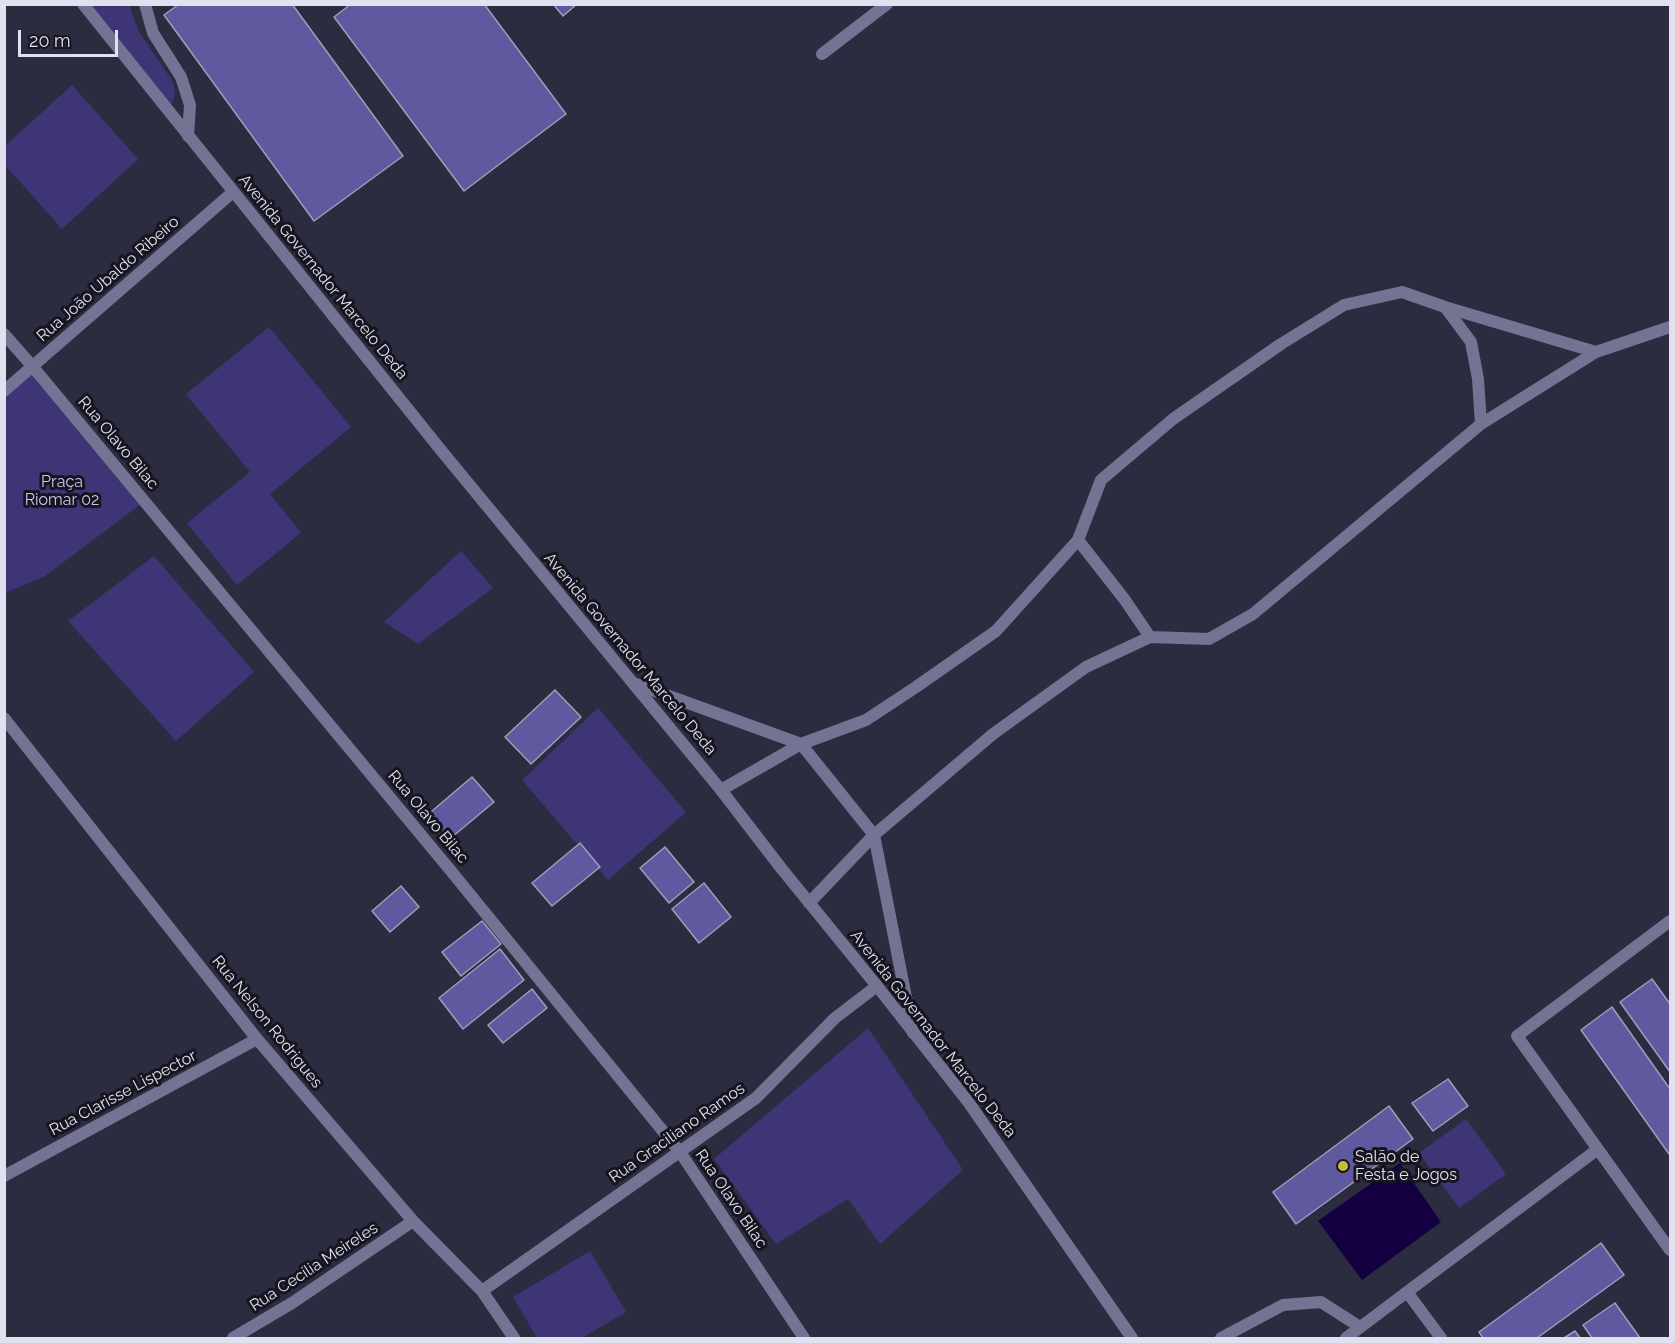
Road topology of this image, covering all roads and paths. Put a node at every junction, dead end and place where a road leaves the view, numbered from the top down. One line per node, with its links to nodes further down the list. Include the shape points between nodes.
1 (83, 4): 5 (street, Avenida Governador Marcelo Deda)
2 (145, 4): 5 (street, via 153,33 182,77 190,105)
3 (887, 4): 4 (street)
4 (822, 54)
5 (188, 136): 6 (street, Avenida Governador Marcelo Deda)
6 (233, 192): 11 (street, Rua João Ubaldo Ribeiro); 16 (street, Avenida Governador Marcelo Deda)
7 (1445, 307): 10 (street); 13 (street, via 1471,342); 14 (street, via 1402,292 1356,302 1344,305 1281,344 1173,419 1101,480)
8 (1671, 327): 10 (street)
9 (4, 334): 11 (street, Rua Olavo Bilac)
10 (1596, 352): 13 (street)
11 (33, 367): 12 (street, Rua João Ubaldo Ribeiro); 27 (street, Rua Olavo Bilac)
12 (4, 391)
13 (1480, 424): 15 (street, via 1252,614 1209,639)
14 (1078, 540): 15 (street); 18 (street, via 996,631 866,720)
15 (1150, 637): 20 (street, via 1086,668 993,734)
16 (633, 683): 18 (street); 19 (street, Avenida Governador Marcelo Deda)
17 (4, 718): 25 (street, Rua Nelson Rodrigues)
18 (801, 744): 19 (street); 20 (street)
19 (721, 789): 21 (street, Avenida Governador Marcelo Deda)
20 (874, 835): 21 (street); 24 (street)
21 (809, 903): 23 (street, Avenida Governador Marcelo Deda)
22 (1671, 921): 26 (street, via 1517,1036)
23 (877, 986): 24 (street, Avenida Governador Marcelo Deda); 27 (street, Rua Graciliano Ramos, via 835,1018 756,1098)
24 (913, 1033): 37 (street, Avenida Governador Marcelo Deda, via 969,1103)
25 (257, 1039): 28 (street, Rua Clarisse Lispector); 29 (street, Rua Nelson Rodrigues)
26 (1598, 1149): 30 (street); 32 (street)
27 (680, 1152): 31 (street, Rua Graciliano Ramos); 36 (street, Rua Olavo Bilac)
28 (4, 1176)
29 (413, 1221): 31 (street, Rua Nelson Rodrigues); 34 (street, Rua Cecília Meireles)
30 (1671, 1250)
31 (483, 1291): 35 (street, Rua Nelson Rodrigues)
32 (1407, 1292): 33 (street); 40 (street)
33 (1360, 1327): 38 (street, via 1321,1302 1283,1305); 39 (street)
34 (233, 1338)
35 (514, 1338)
36 (804, 1338)
37 (1132, 1338)
38 (1221, 1338)
39 (1346, 1338)
40 (1441, 1338)

